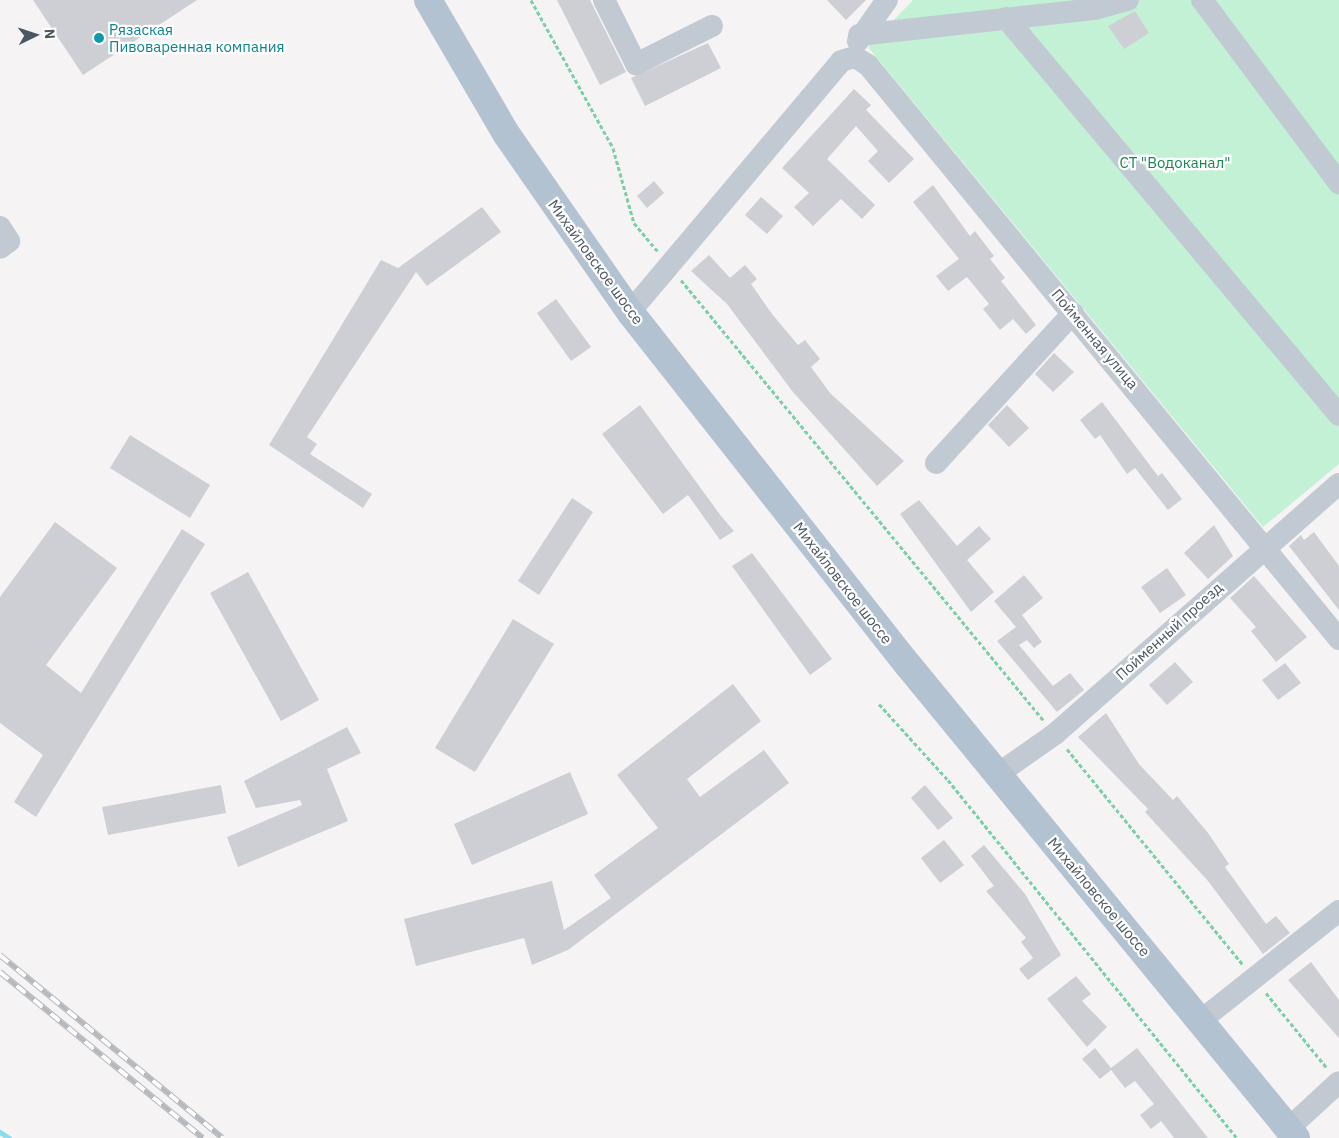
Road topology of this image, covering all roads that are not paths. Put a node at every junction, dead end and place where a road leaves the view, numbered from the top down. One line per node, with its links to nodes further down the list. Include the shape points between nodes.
1 (428, 0): 13 (main road, Михайловское шоссе, via 507,135)
2 (604, 0): 7 (street, via 636,64)
3 (887, 0): 8 (street)
4 (1128, 0): 6 (street)
5 (1202, 0): 10 (street)
6 (1006, 18): 8 (street); 15 (street)
7 (712, 26)
8 (859, 35): 9 (street)
9 (848, 59): 13 (street); 14 (street, Пойменная улица, via 868,65)
10 (1339, 183)
11 (0, 227): 12 (street, via 9,241)
12 (0, 248)
13 (630, 312): 20 (main road, Михайловское шоссе)
14 (1073, 312): 16 (street); 18 (street, Пойменная улица)
15 (1339, 414)
16 (936, 463)
17 (1339, 484): 18 (street, Пойменный проезд)
18 (1265, 545): 19 (street, Пойменная улица); 20 (street, Пойменный проезд, via 1055,734)
19 (1339, 639)
20 (998, 774): 22 (main road, Михайловское шоссе)
21 (1339, 911): 22 (street)
22 (1200, 1021): 24 (main road, Михайловское шоссе)
23 (1339, 1082): 24 (street)
24 (1292, 1134)

